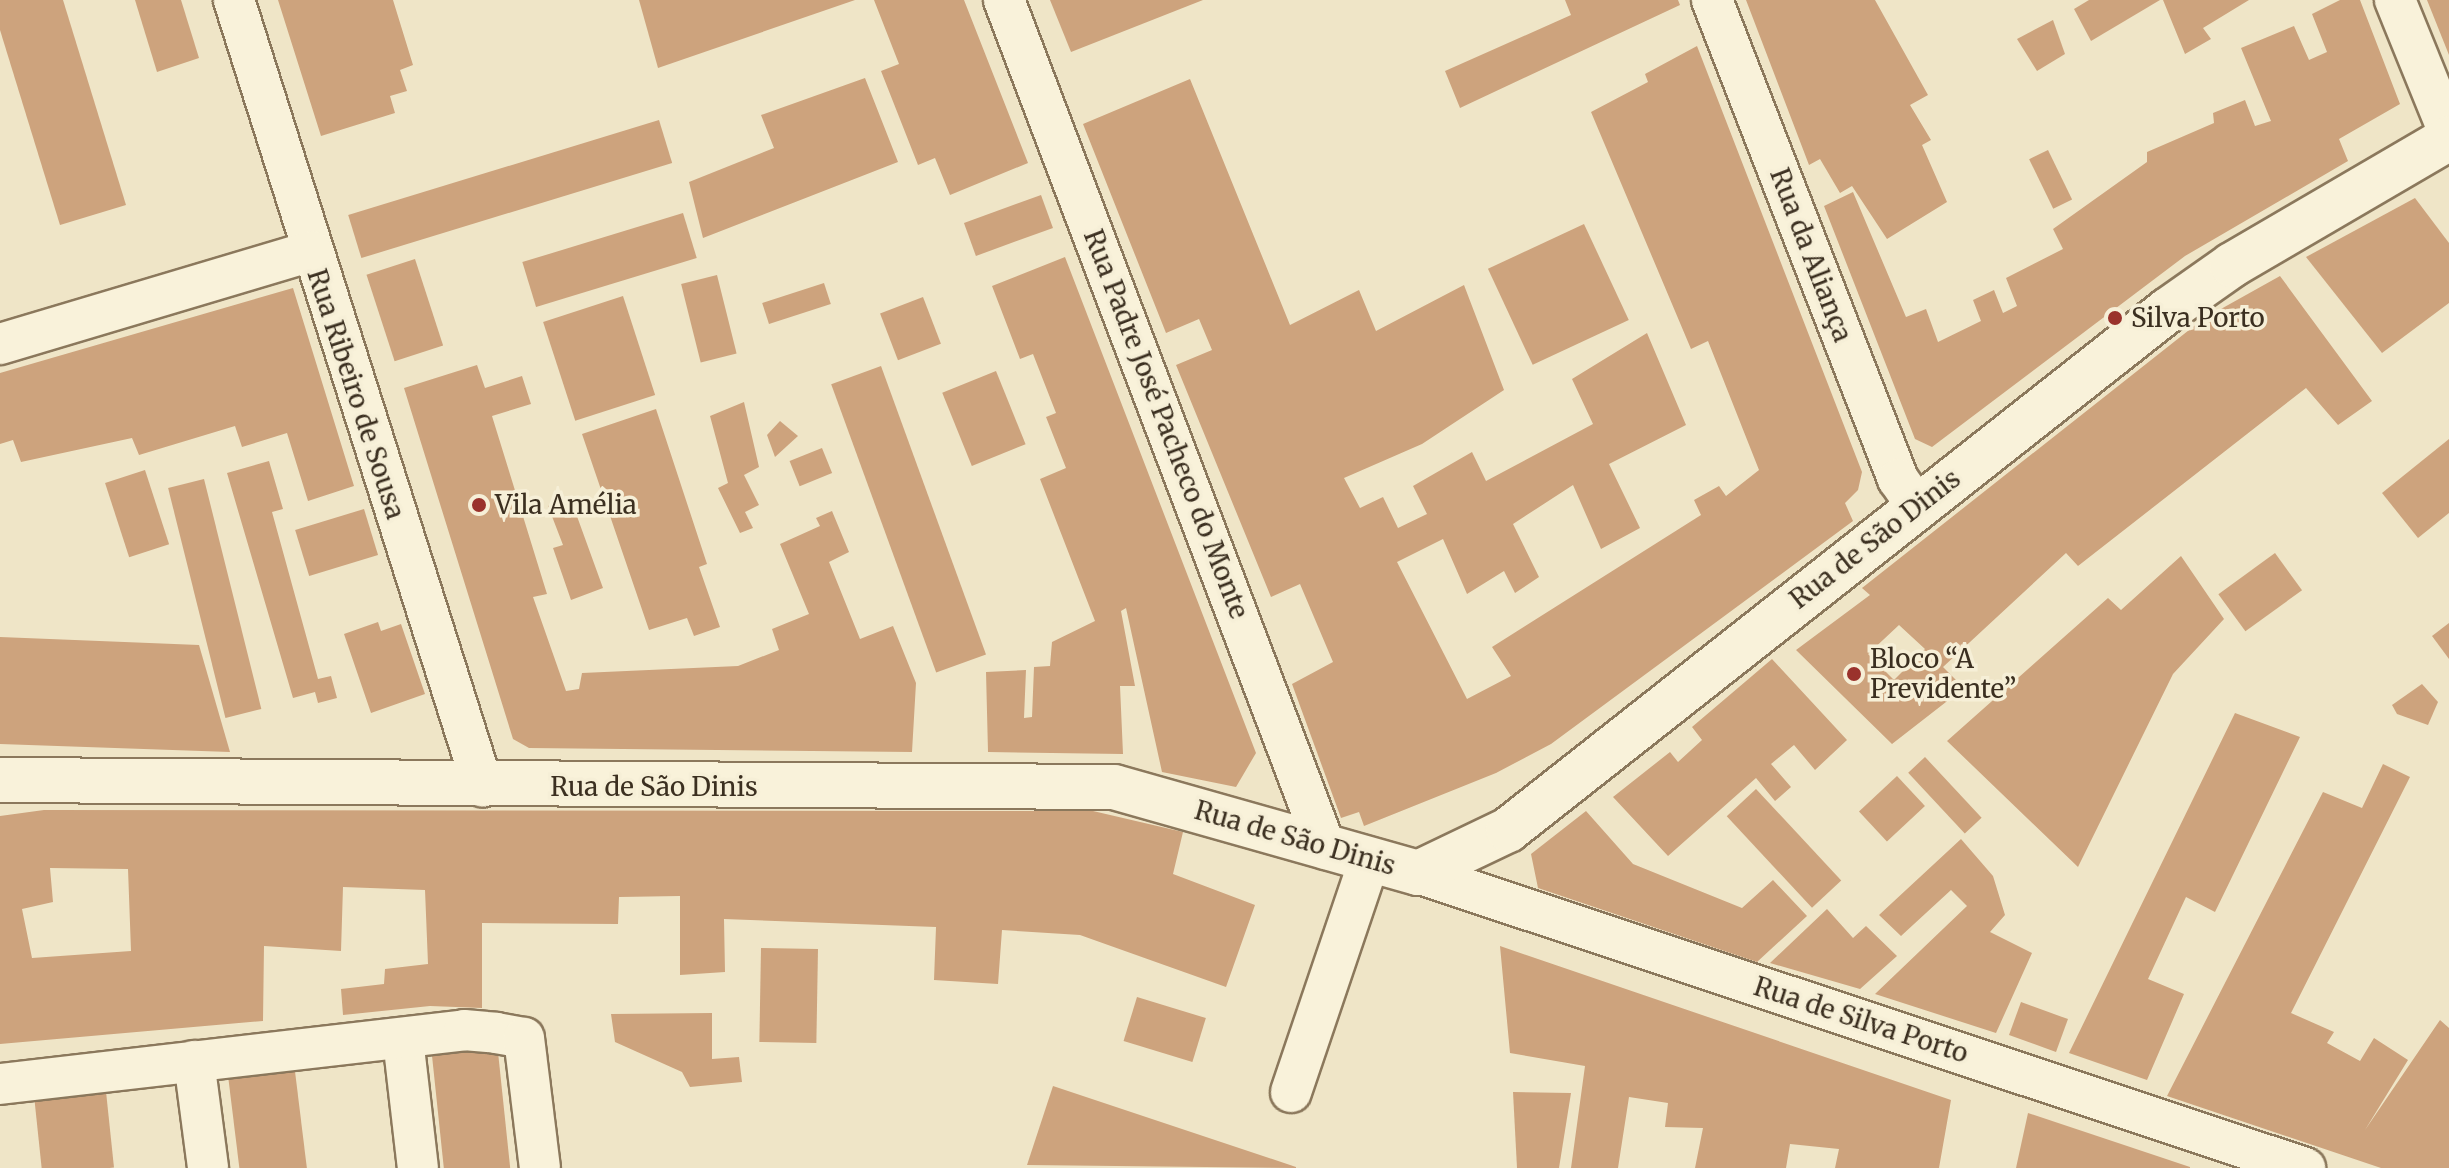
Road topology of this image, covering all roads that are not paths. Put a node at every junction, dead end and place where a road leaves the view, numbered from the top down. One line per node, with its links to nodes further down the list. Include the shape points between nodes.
1 (234, 0): 6 (street, Rua Ribeiro de Sousa)
2 (1004, 0): 11 (street, Rua Padre José Pacheco do Monte)
3 (1712, 0): 8 (street, Rua da Aliança, via 1898,479)
4 (2395, 0): 5 (street)
5 (2449, 135): 8 (street, Rua de São Dinis, via 2232,265)
6 (311, 251): 7 (street); 10 (street, Rua Ribeiro de Sousa)
7 (0, 344)
8 (1917, 506): 13 (street, Rua de São Dinis, via 1508,830)
9 (0, 780): 10 (street, Rua de São Dinis)
10 (483, 787): 11 (street, Rua de São Dinis, via 1114,787)
11 (1326, 849): 12 (street, Rua de São Dinis)
12 (1369, 862): 13 (street, Rua de São Dinis); 17 (street)
13 (1418, 873): 21 (street, Rua de Silva Porto)
14 (403, 1039): 15 (street); 19 (street); 20 (street, via 464,1030 524,1038)
15 (194, 1061): 16 (street); 18 (street)
16 (0, 1084)
17 (1291, 1092)
18 (208, 1168)
19 (418, 1168)
20 (540, 1168)
21 (2305, 1168)

